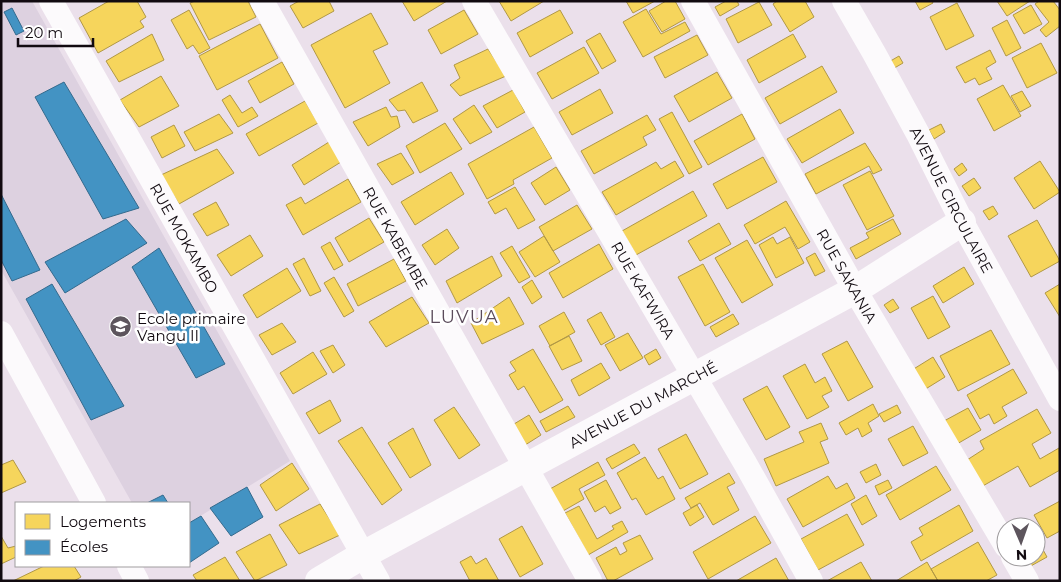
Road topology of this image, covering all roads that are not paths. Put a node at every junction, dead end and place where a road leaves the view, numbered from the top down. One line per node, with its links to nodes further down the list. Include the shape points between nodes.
1 (51, 1): 14 (street, RUE MOKAMBO)
2 (262, 1): 11 (street, RUE KABEMBE)
3 (474, 1): 9 (street, RUE KAFWIRA)
4 (693, 1): 7 (street, RUE SAKANIA)
5 (844, 1): 6 (street, AVENUE CIRCULAIRE, via 918,134)
6 (962, 222): 7 (street, AVENUE DU MARCHÉ); 10 (street, AVENUE CIRCULAIRE)
7 (855, 290): 9 (street, AVENUE DU MARCHÉ); 13 (street, RUE SAKANIA)
8 (1, 333): 12 (street)
9 (694, 376): 11 (street, AVENUE DU MARCHÉ); 21 (street, RUE KAFWIRA)
10 (1060, 399)
11 (526, 467): 14 (street, AVENUE DU MARCHÉ); 20 (street, RUE KABEMBE)
12 (93, 502)
13 (996, 529)
14 (363, 555): 18 (street, AVENUE DU MARCHÉ); 19 (street, RUE MOKAMBO)
15 (130, 567): 17 (street)
16 (1019, 567): 22 (street)
17 (137, 581)
18 (319, 581)
19 (378, 581)
20 (590, 581)
21 (811, 581)
22 (1027, 581)

